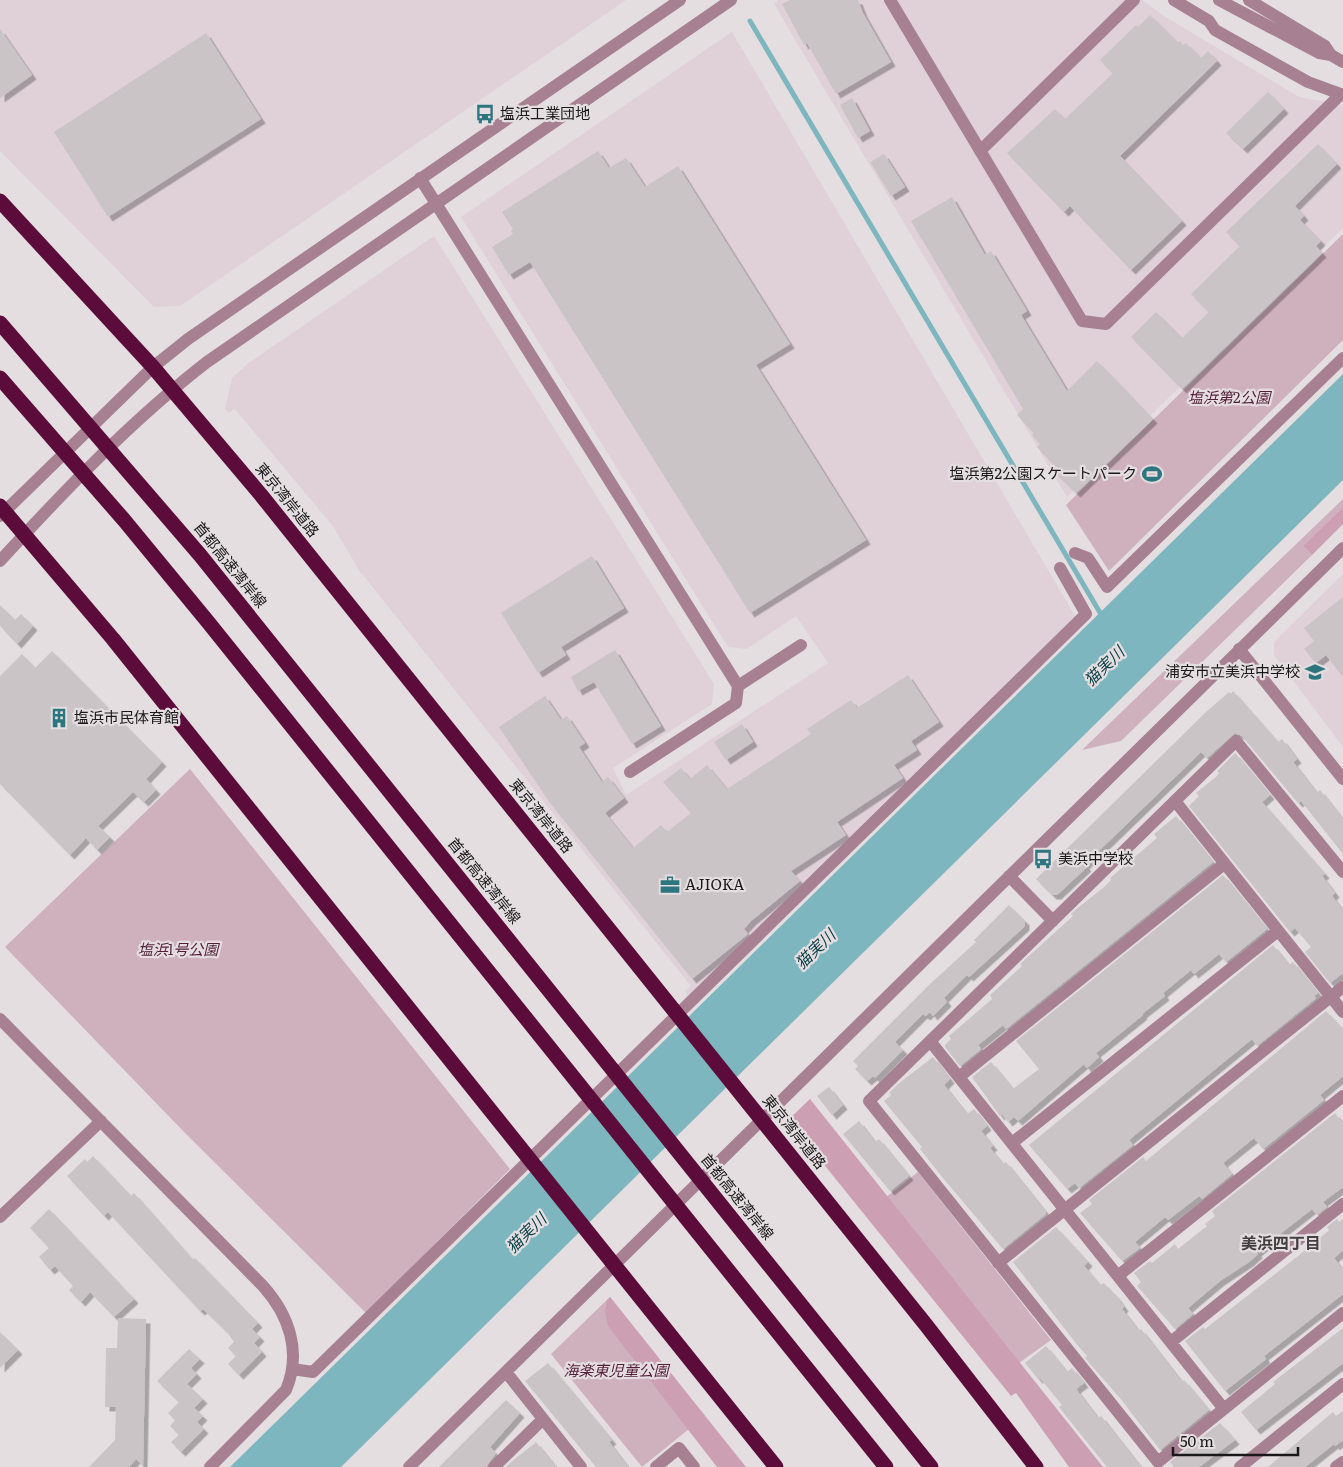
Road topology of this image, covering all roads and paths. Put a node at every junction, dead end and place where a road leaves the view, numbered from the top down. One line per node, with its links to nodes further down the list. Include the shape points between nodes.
1 (680, 0): 12 (street)
2 (731, 0): 14 (street)
3 (890, 0): 11 (street)
4 (1134, 0): 11 (street)
5 (1174, 0): 10 (street, via 1209,21 1215,30 1308,82)
6 (1219, 0): 8 (street, via 1319,53)
7 (1249, 0): 8 (street, via 1325,46)
8 (1331, 55): 9 (street)
9 (1343, 62)
10 (1342, 95): 11 (street, via 1106,324 1082,321)
11 (980, 151)
12 (420, 178): 14 (street); 17 (street, via 238,303)
13 (0, 201): 17 (highway, 東京湾岸道路)
14 (436, 204): 19 (street); 28 (street)
15 (0, 324): 67 (highway, 首都高速湾岸線, via 200,555)
16 (1343, 358): 23 (street, via 1107,588 1088,558)
17 (153, 368): 19 (highway, 東京湾岸道路); 20 (street)
18 (0, 378): 66 (highway, via 208,622)
19 (171, 389): 21 (street); 68 (highway, 東京湾岸道路, via 261,495 926,1325)
20 (2, 511): 21 (highway)
21 (25, 534): 24 (street); 65 (highway, via 113,639)
22 (1343, 548): 27 (street)
23 (1075, 552)
24 (0, 562)
25 (1060, 568): 53 (street, via 1086,614 314,1372)
26 (801, 645): 28 (street)
27 (1239, 649): 30 (street); 34 (street)
28 (738, 686): 29 (street, via 736,702)
29 (630, 772)
30 (1343, 779)
31 (1175, 801): 32 (street); 33 (street, via 1236,741); 35 (street)
32 (1224, 864): 36 (street); 42 (street)
33 (1343, 872)
34 (1009, 876): 35 (street); 54 (street)
35 (1053, 921): 41 (street)
36 (1278, 931): 38 (street); 45 (street)
37 (1343, 987): 38 (street)
38 (1331, 997): 39 (street); 47 (street)
39 (1343, 1012)
40 (0, 1019): 44 (street)
41 (930, 1041): 42 (street); 49 (street, via 869,1101)
42 (959, 1076): 45 (street)
43 (1343, 1096): 50 (street)
44 (101, 1121): 48 (street); 53 (street, via 274,1298 292,1338)
45 (1012, 1144): 47 (street)
46 (1343, 1204): 52 (street)
47 (1065, 1210): 49 (street); 50 (street)
48 (0, 1217)
49 (998, 1263): 56 (street, via 1158,1462)
50 (1119, 1275): 52 (street)
51 (1343, 1313): 56 (street)
52 (1171, 1342): 56 (street)
53 (292, 1369): 59 (street, via 286,1390)
54 (506, 1372): 57 (street); 60 (street)
55 (1343, 1384): 69 (street)
56 (1224, 1409)
57 (543, 1419): 61 (street); 62 (street)
58 (1343, 1462): 70 (street)
59 (210, 1467)
60 (409, 1467)
61 (494, 1467)
62 (581, 1467)
63 (656, 1467): 64 (street, via 679,1448)
64 (694, 1467)
65 (776, 1467)
66 (886, 1467)
67 (931, 1467)
68 (1036, 1467)
69 (1240, 1467)
70 (1336, 1467)

